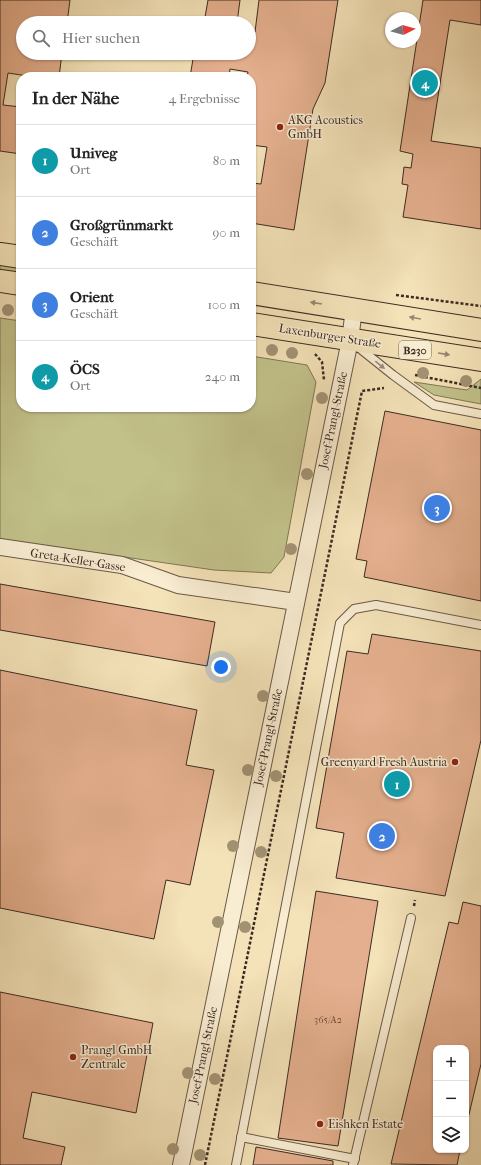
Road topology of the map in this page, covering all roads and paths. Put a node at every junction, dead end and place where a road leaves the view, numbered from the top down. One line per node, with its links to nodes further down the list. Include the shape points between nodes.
1 (0, 254): 2 (main road)
2 (16, 256)
3 (0, 281): 4 (main road)
4 (16, 283)
5 (256, 294): 6 (main road, one-way to 5)
6 (354, 309): 8 (main road, one-way to 6); 9 (street, Josef-Prangl-Straße)
7 (256, 325): 9 (main road, Laxenburger Straße / B230)
8 (481, 330)
9 (350, 340): 10 (main road, Laxenburger Straße / B230, one-way to 10); 14 (lane, one-way to 14, via 434,405); 16 (street, Josef-Prangl-Straße)
10 (481, 360)
11 (413, 374): 13 (path)
12 (384, 388): 22 (path, via 362,392)
13 (481, 388)
14 (481, 414)
15 (0, 548): 16 (street, Greta-Keller-Gasse, via 122,565 178,585)
16 (296, 602): 21 (street, Josef-Prangl-Straße)
17 (481, 625): 19 (lane, via 376,605 354,609 340,623)
18 (411, 918): 20 (lane)
19 (241, 1137): 20 (lane); 23 (lane)
20 (354, 1162)
21 (181, 1165)
22 (205, 1165)
23 (236, 1165)

